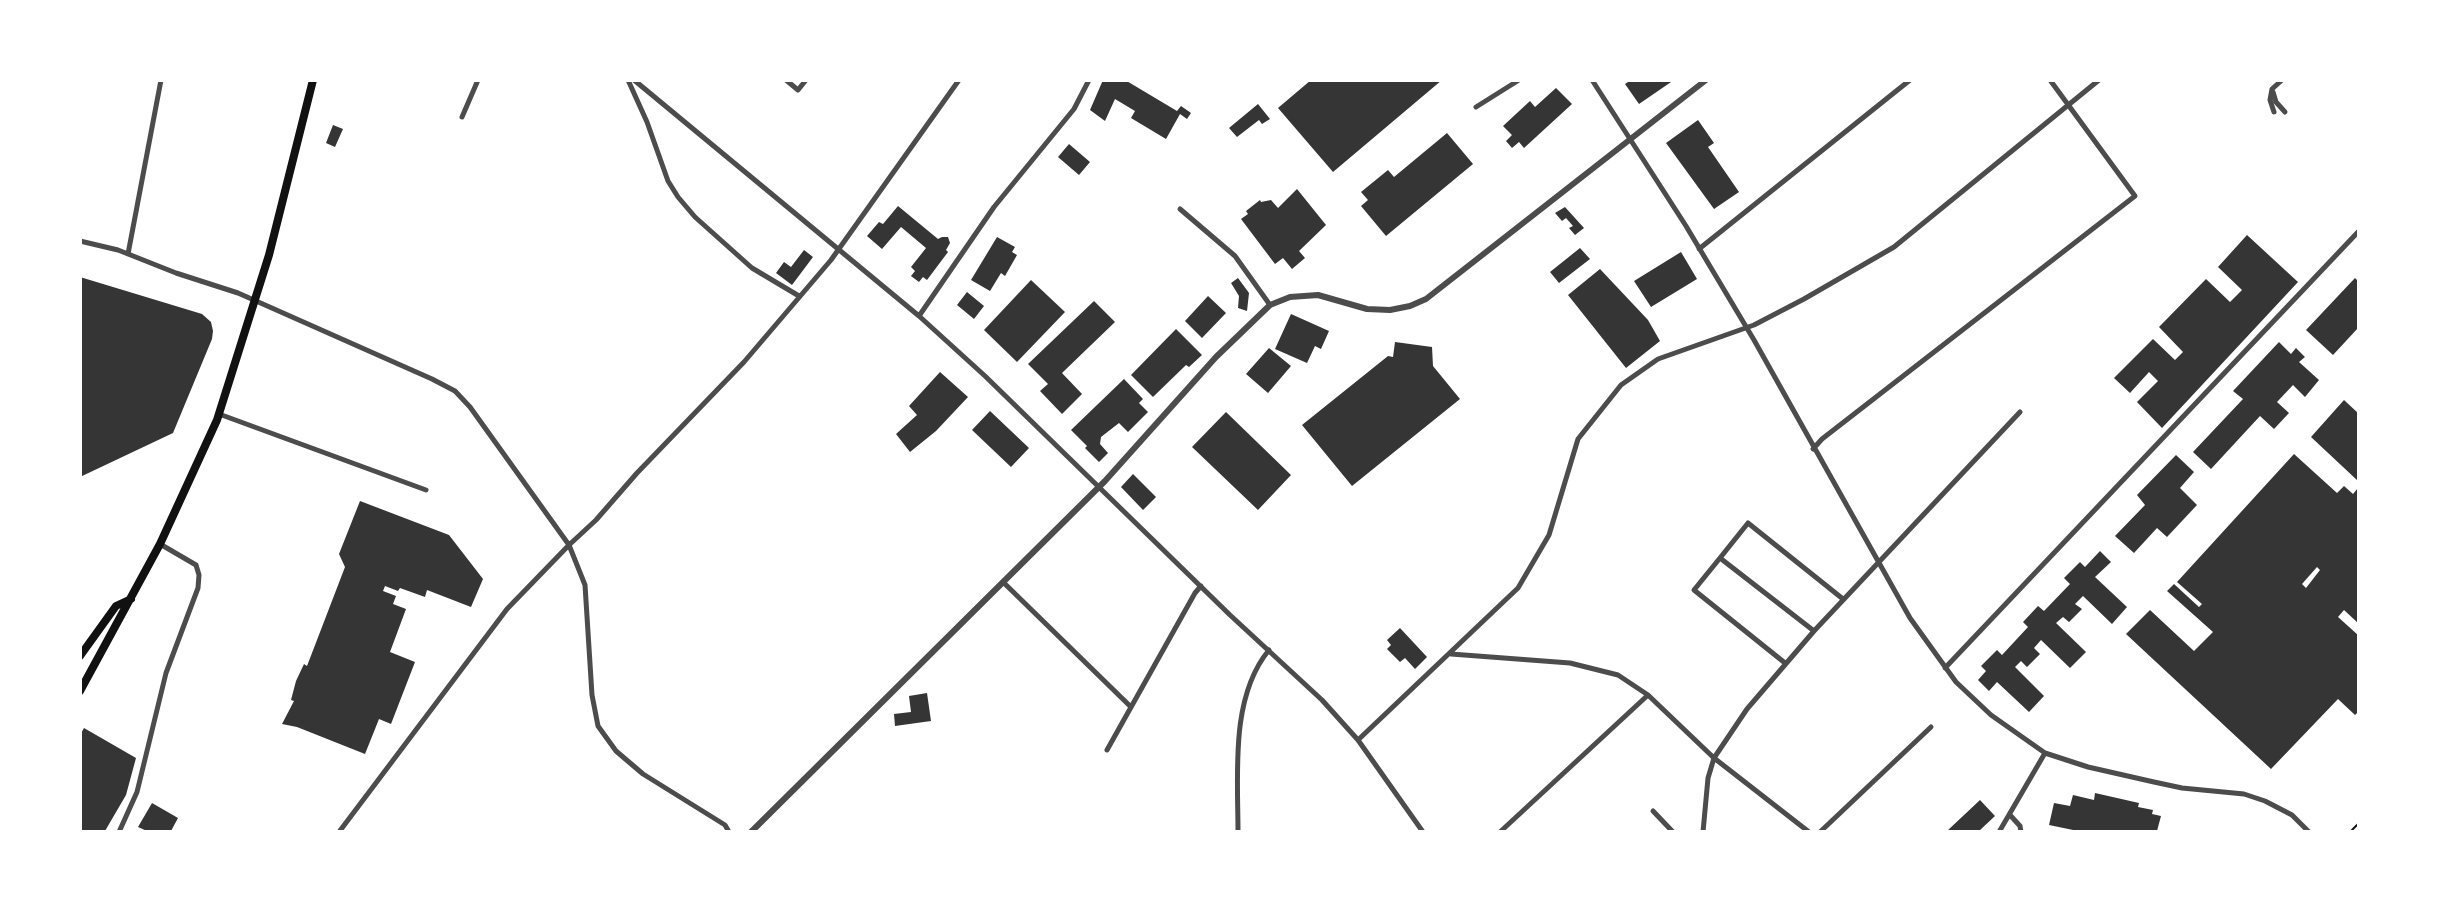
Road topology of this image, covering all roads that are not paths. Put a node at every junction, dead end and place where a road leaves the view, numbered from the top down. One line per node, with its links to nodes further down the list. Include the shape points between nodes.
1 (161, 80): 31 (street)
2 (313, 80): 33 (main road)
3 (478, 80): 24 (street)
4 (628, 80): 32 (street, via 678,197 752,268)
5 (634, 80): 18 (street)
6 (786, 80): 7 (street, via 798,90)
7 (806, 80)
8 (959, 80): 30 (street)
9 (1089, 80): 35 (street, via 1074,109 994,207)
10 (1519, 80): 21 (street)
11 (1592, 80): 25 (street)
12 (1706, 80): 25 (street)
13 (1910, 80): 29 (street)
14 (2050, 80): 20 (street)
15 (2099, 80): 20 (street)
16 (2282, 80): 19 (street)
17 (649, 81): 18 (street)
18 (644, 89): 30 (street)
19 (2272, 89): 22 (street); 23 (street)
20 (2069, 106): 36 (street, via 1894,247); 39 (street, via 2135,197)
21 (1476, 107)
22 (2274, 112)
23 (2285, 112)
24 (462, 117)
25 (1630, 139): 29 (street); 34 (street, via 1426,299 1390,310 1367,309 1318,295 1290,297)
26 (1180, 208): 34 (street, via 1235,256)
27 (2358, 232): 55 (street)
28 (80, 241): 31 (street)
29 (1699, 249): 36 (street)
30 (838, 250): 32 (street); 35 (street)
31 (128, 254): 33 (street)
32 (799, 296): 43 (street, via 744,362)
33 (255, 300): 38 (main road); 43 (street, via 455,391)
34 (1270, 305): 40 (street, via 1216,357)
35 (919, 316): 40 (street)
36 (1746, 327): 39 (street); 52 (street, via 1658,359 1621,385 1578,439 1549,535 1518,588)
37 (2020, 412): 45 (street)
38 (219, 414): 41 (street); 42 (main road)
39 (1813, 449): 45 (street)
40 (1098, 487): 46 (street); 47 (street)
41 (426, 490)
42 (160, 544): 48 (main road); 66 (street, via 196,565 198,588 166,673 137,792)
43 (569, 545): 67 (street, via 506,609); 68 (street, via 585,585 598,726 616,751 643,774)
44 (1720, 558): 49 (street, via 1748,523); 50 (street); 54 (street, via 1694,590)
45 (1878, 565): 49 (street); 55 (street)
46 (1003, 582): 58 (street); 69 (street)
47 (1201, 586): 51 (street); 58 (street)
48 (131, 599): 53 (main road, via 116,606); 56 (main road)
49 (1843, 599): 50 (street)
50 (1814, 631): 54 (street)
51 (1269, 650): 60 (street); 70 (street, via 1242,706)
52 (1450, 654): 57 (street, via 1570,663 1618,675); 60 (street)
53 (80, 656)
54 (1785, 663): 63 (street)
55 (1945, 668): 62 (street, via 1991,715)
56 (80, 691)
57 (1648, 695): 63 (street); 72 (street)
58 (1131, 707): 61 (street)
59 (1931, 727): 76 (street)
60 (1358, 740): 71 (street)
61 (1107, 750)
62 (2045, 753): 65 (street); 79 (street, via 2163,784 2244,794 2292,816)
63 (1714, 758): 74 (street); 75 (street)
64 (1653, 811): 73 (street)
65 (2010, 815): 77 (street); 78 (street)
66 (119, 831)
67 (339, 831)
68 (729, 831)
69 (751, 831)
70 (1238, 831)
71 (1423, 831)
72 (1500, 831)
73 (1673, 831)
74 (1703, 831)
75 (1809, 831)
76 (1820, 831)
77 (2000, 831)
78 (2021, 831)
79 (2309, 831)

